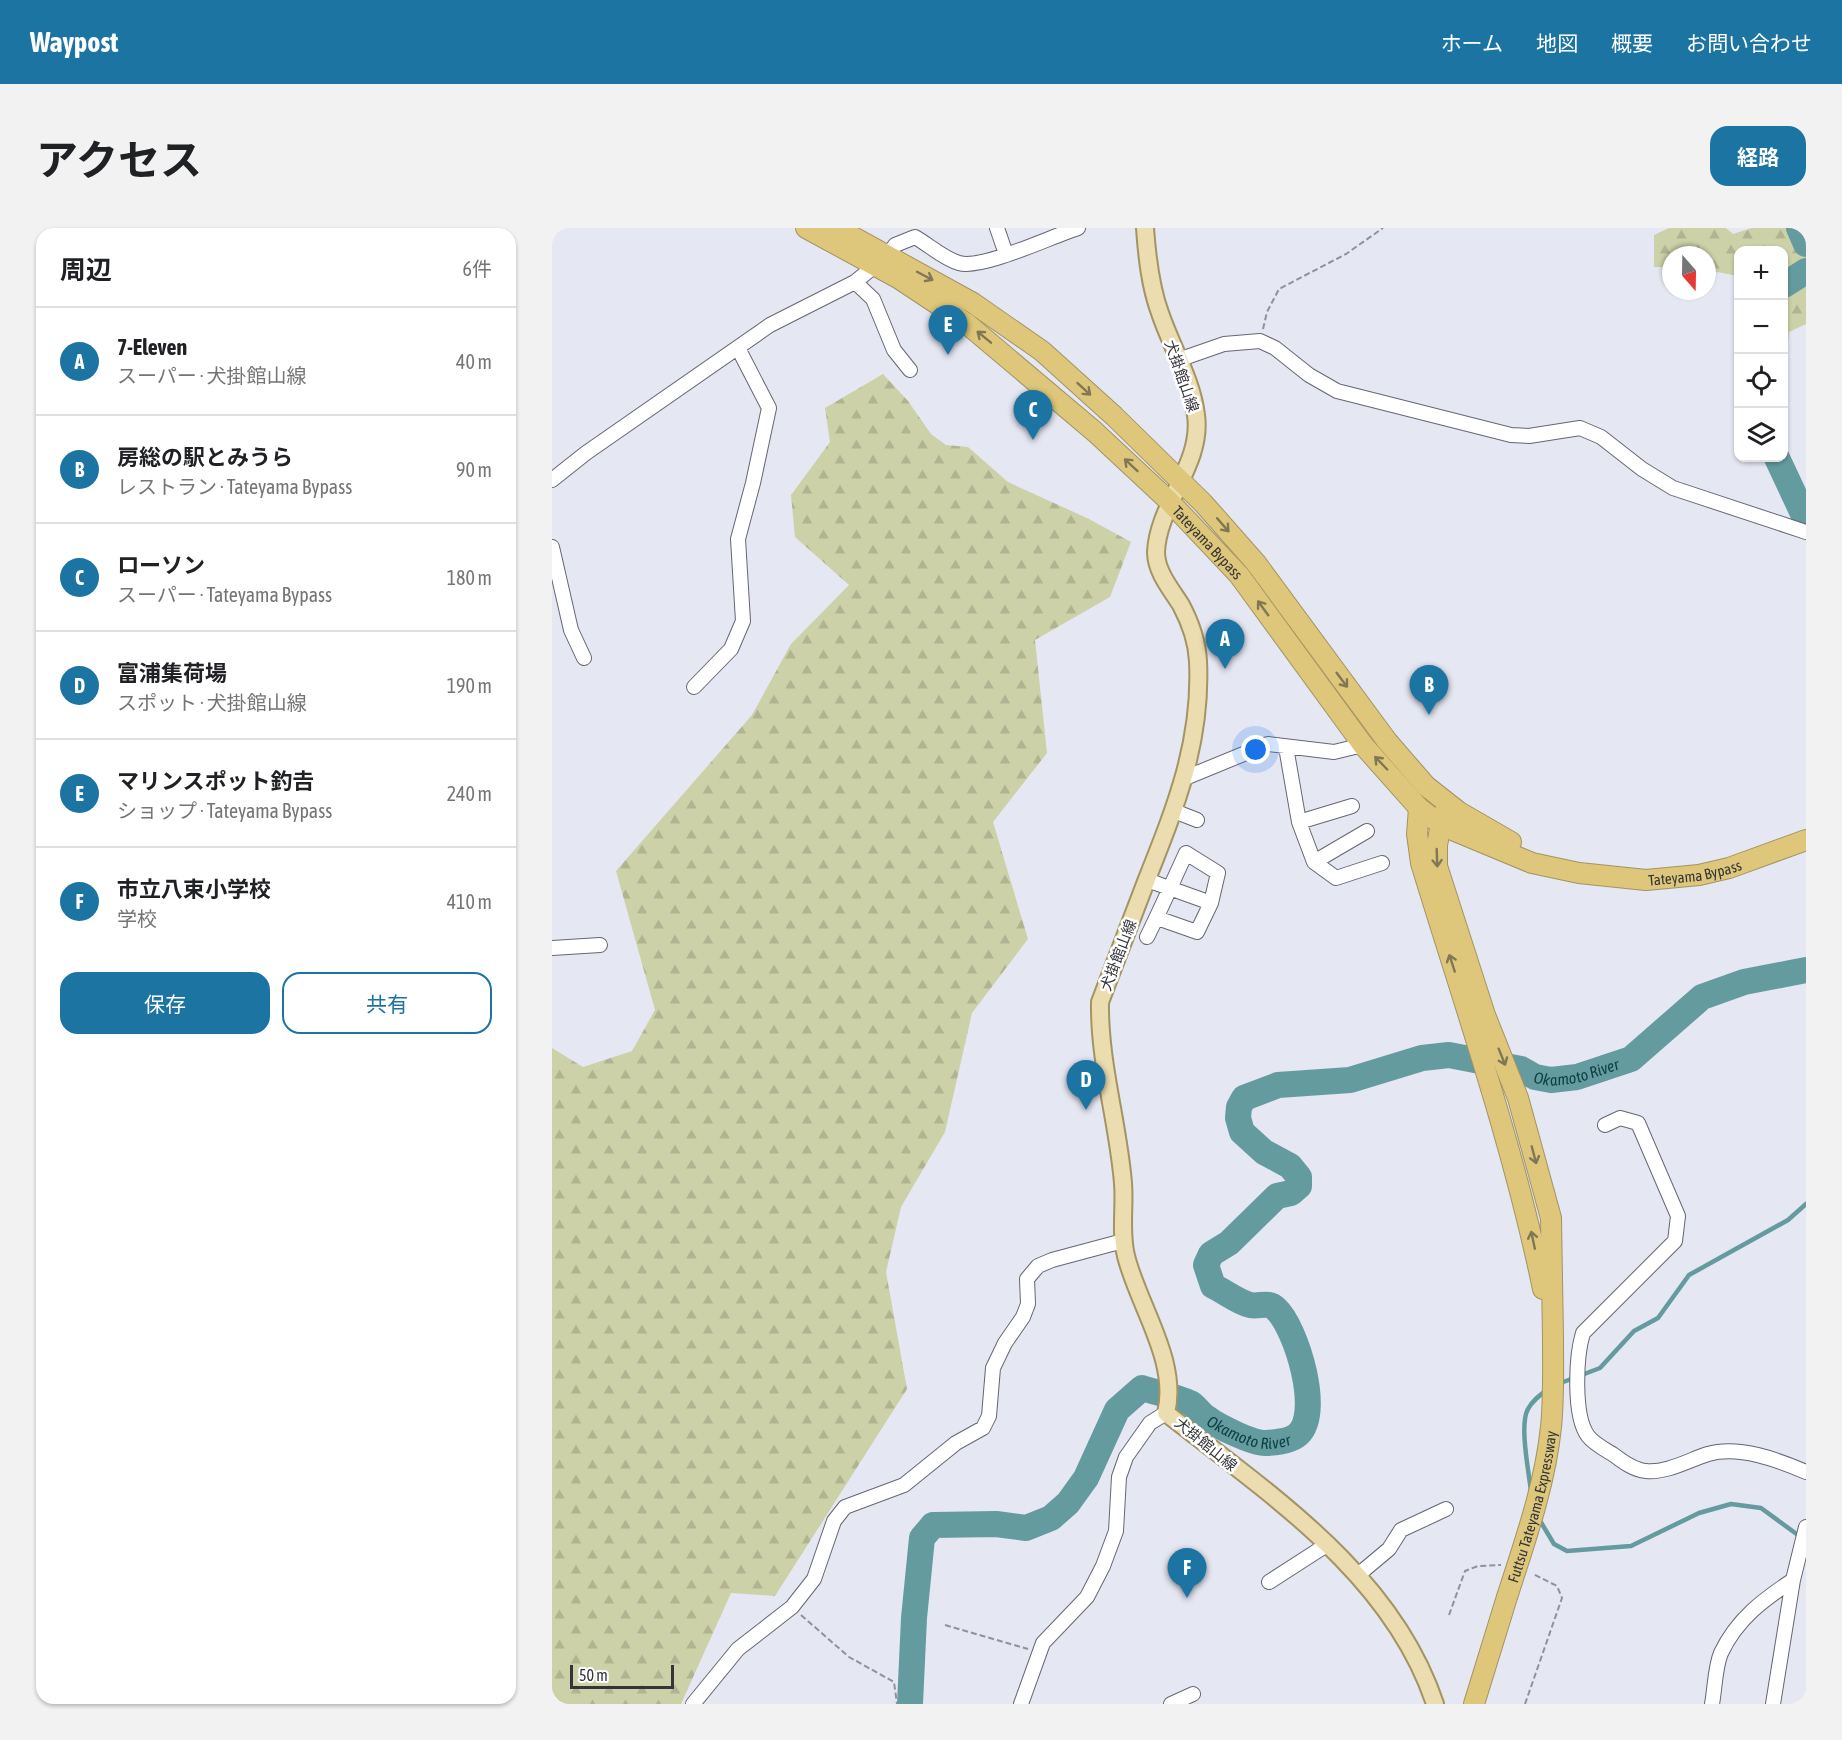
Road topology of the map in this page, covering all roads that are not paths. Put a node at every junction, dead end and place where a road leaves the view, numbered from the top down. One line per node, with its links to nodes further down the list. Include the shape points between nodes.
1 (806, 228): 8 (highway, Tateyama Bypass)
2 (837, 228): 8 (highway, Tateyama Bypass)
3 (998, 228): 7 (street)
4 (1078, 228): 6 (street)
5 (1145, 228): 11 (main road, 犬掛館山線, via 1159,310)
6 (1051, 232): 7 (street)
7 (1006, 254): 8 (street, via 967,265 915,237 895,245)
8 (882, 260): 9 (street); 14 (highway, Tateyama Bypass, one-way to 14, via 973,303 1041,351); 15 (highway, Tateyama Bypass, one-way to 8, via 966,322)
9 (855, 282): 10 (street, via 770,325); 12 (street, via 873,299 894,350)
10 (738, 348): 13 (street); 19 (street, via 769,408 738,539 743,621 731,649)
11 (1178, 360): 14 (main road, 犬掛館山線, via 1197,418 1193,450); 16 (street, via 1224,344 1260,341 1337,392 1511,435 1580,428 1601,437 1672,488)
12 (910, 370)
13 (552, 480)
14 (1180, 482): 15 (main road, 犬掛館山線); 23 (highway, Tateyama Bypass, one-way to 23, via 1256,564 1392,747)
15 (1169, 501): 20 (highway, Tateyama Bypass, one-way to 15, via 1239,575); 22 (main road, 犬掛館山線, via 1156,555 1161,573 1192,628 1198,657 1198,720)
16 (1806, 532)
17 (552, 547): 18 (street, via 572,630)
18 (584, 658)
19 (694, 687)
20 (1363, 745): 21 (street, via 1335,752); 25 (highway, Tateyama Bypass, one-way to 20)
21 (1286, 747): 22 (street, via 1268,744); 28 (street)
22 (1185, 778): 26 (main road, 犬掛館山線)
23 (1443, 800): 25 (highway); 29 (highway); 34 (highway, Tateyama Bypass, via 1490,832)
24 (1352, 806): 28 (street)
25 (1419, 808): 29 (highway, Tateyama Bypass); 42 (highway, one-way to 25, via 1421,863)
26 (1174, 811): 27 (street); 35 (main road, 犬掛館山線)
27 (1197, 820)
28 (1299, 822): 32 (street)
29 (1443, 826): 34 (highway, Tateyama Bypass, via 1532,863); 42 (highway, one-way to 42, via 1437,845 1437,866)
30 (1367, 831): 32 (street)
31 (1806, 840): 34 (highway, Tateyama Bypass, via 1699,875 1647,880)
32 (1314, 862): 33 (street, via 1336,878)
33 (1382, 863)
34 (1579, 873)
35 (1147, 880): 36 (street); 44 (main road, 犬掛館山線, via 1100,1002 1100,1038 1124,1185)
36 (1170, 889): 37 (street); 37 (street, via 1186,854 1218,873); 38 (street)
37 (1211, 903): 38 (street, via 1197,932)
38 (1157, 918): 39 (street)
39 (1147, 937)
40 (600, 945): 41 (street)
41 (552, 948)
42 (1477, 1017): 45 (highway, one-way to 42); 45 (highway, one-way to 45, via 1518,1098 1551,1218)
43 (1605, 1125): 47 (street, via 1620,1118 1638,1123 1678,1216 1675,1241 1583,1333 1578,1350 1579,1387 1582,1425 1589,1438 1624,1463 1645,1471 1711,1453 1742,1453 1782,1461)
44 (1123, 1241): 46 (main road, 犬掛館山線, via 1169,1381); 55 (street, via 1038,1266 1027,1279 1028,1304 1023,1317 993,1368 989,1416 983,1428 956,1443 904,1485 845,1507 834,1521 814,1579 792,1607 738,1649)
45 (1554, 1338): 59 (highway, Futtsu Tateyama Expressway, bridge, via 1553,1401 1533,1516)
46 (1167, 1410): 50 (main road, 犬掛館山線); 56 (street, via 1150,1423 1126,1457 1119,1477 1116,1532 1087,1597 1043,1643)
47 (1806, 1472)
48 (1446, 1509): 51 (street, via 1401,1530 1389,1549)
49 (1806, 1527): 52 (street)
50 (1328, 1544): 51 (main road, 犬掛館山線); 53 (street)
51 (1358, 1575): 58 (main road, 犬掛館山線, via 1405,1639)
52 (1792, 1580): 60 (street, via 1741,1620 1720,1655); 61 (street)
53 (1269, 1582)
54 (1193, 1694): 57 (street)
55 (693, 1704)
56 (1021, 1704)
57 (1171, 1704)
58 (1435, 1704)
59 (1474, 1704)
60 (1712, 1704)
61 (1773, 1704)

